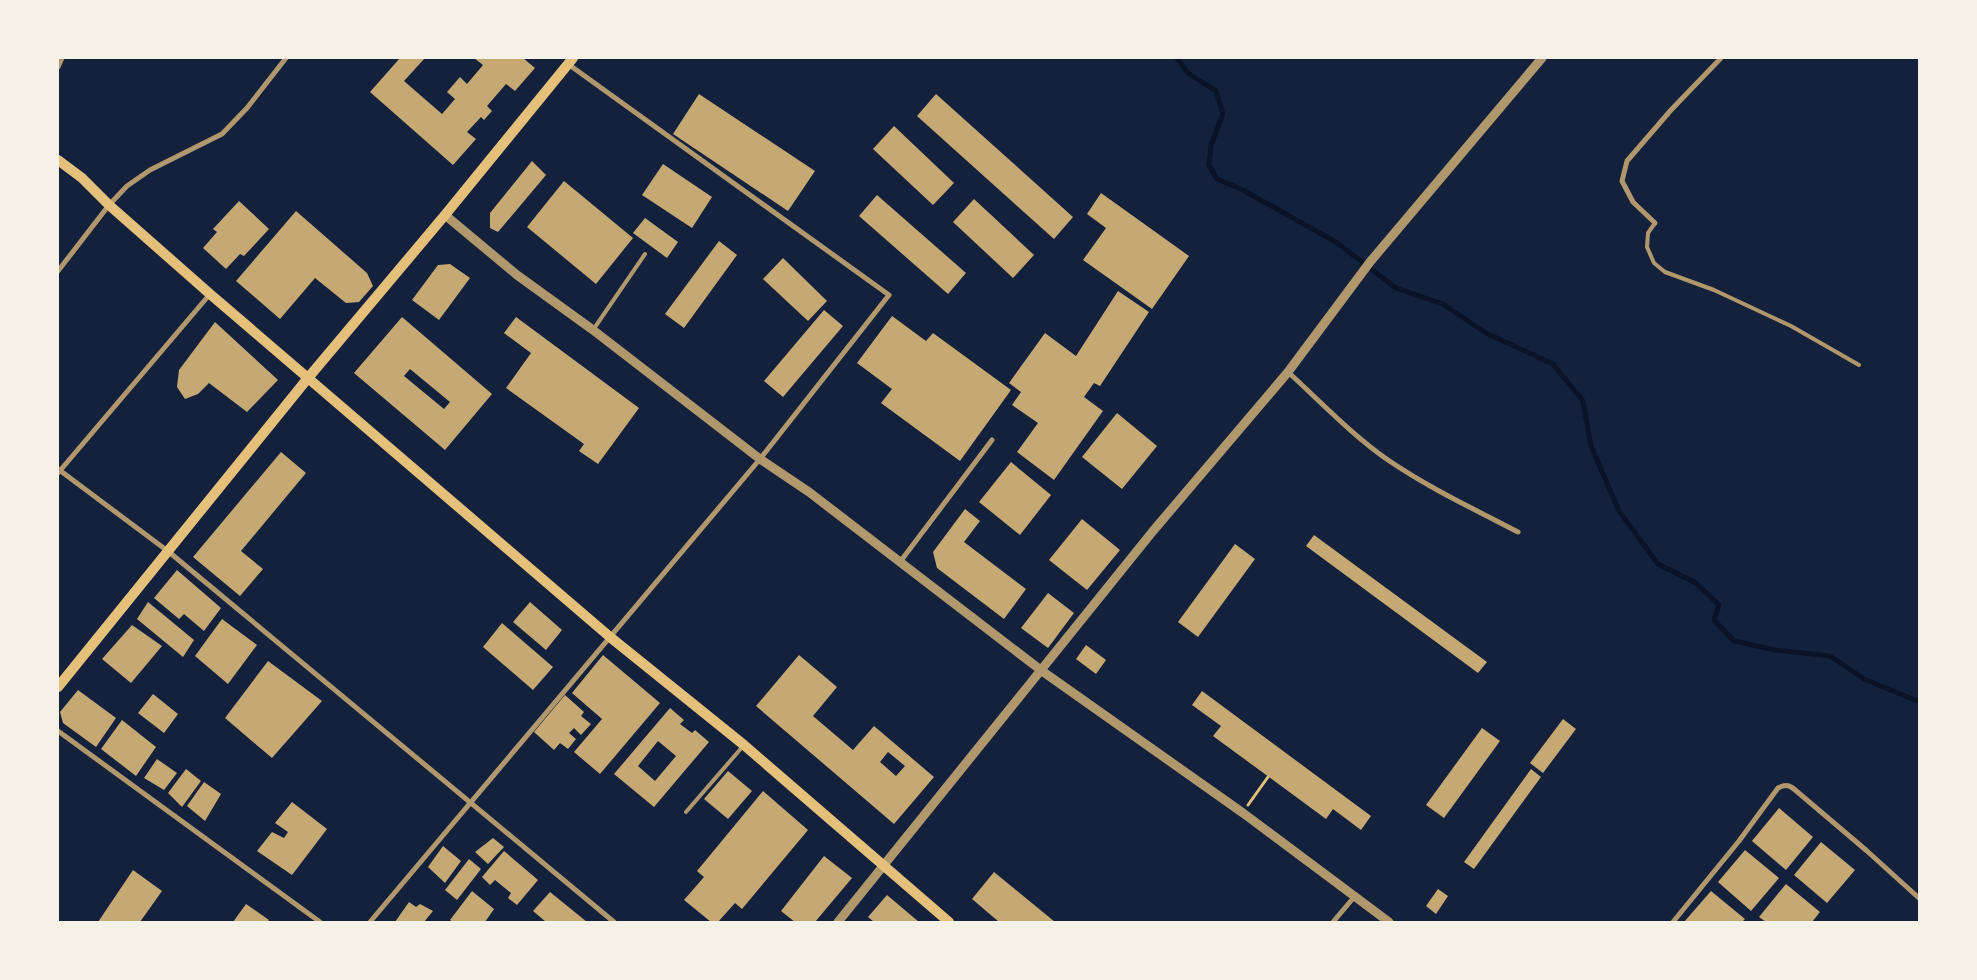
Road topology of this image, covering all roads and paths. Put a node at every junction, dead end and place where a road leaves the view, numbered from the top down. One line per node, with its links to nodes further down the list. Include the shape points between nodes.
1 (62, 58): 6 (street)
2 (286, 58): 8 (street, via 222,134 150,170 127,186)
3 (1542, 58): 16 (street, via 1370,262)
4 (1721, 58): 10 (street, via 1627,161 1622,181 1633,202)
5 (570, 61): 9 (main road); 19 (street, via 890,295)
6 (58, 67)
7 (58, 160): 8 (main road)
8 (109, 205): 12 (street); 13 (main road)
9 (445, 216): 14 (street, via 517,275); 17 (main road)
10 (1655, 223): 15 (lane, via 1648,232 1647,247 1654,263 1665,272 1714,290 1791,326)
11 (645, 254): 14 (lane)
12 (58, 271)
13 (210, 294): 17 (main road); 20 (street)
14 (593, 330): 19 (street)
15 (1859, 365)
16 (1288, 372): 21 (street, via 1388,460); 25 (street, via 1153,532)
17 (308, 378): 22 (main road); 24 (main road)
18 (992, 440): 23 (street)
19 (760, 459): 23 (street); 24 (street)
20 (58, 471): 22 (street)
21 (1518, 532)
22 (168, 552): 26 (main road); 30 (street)
23 (900, 562): 25 (street)
24 (610, 637): 28 (main road); 30 (street)
25 (1042, 671): 32 (street); 33 (street)
26 (58, 687)
27 (58, 731): 36 (street)
28 (744, 745): 31 (lane); 33 (main road)
29 (1268, 777): 32 (path)
30 (471, 802): 37 (street); 38 (street)
31 (686, 812)
32 (1243, 813): 34 (street)
33 (884, 866): 39 (street); 40 (main road)
34 (1355, 896): 41 (street); 42 (street)
35 (1920, 899): 43 (street, via 1789,785 1778,788)
36 (320, 922)
37 (370, 922)
38 (614, 922)
39 (838, 922)
40 (949, 922)
41 (1333, 922)
42 (1390, 922)
43 (1673, 922)

